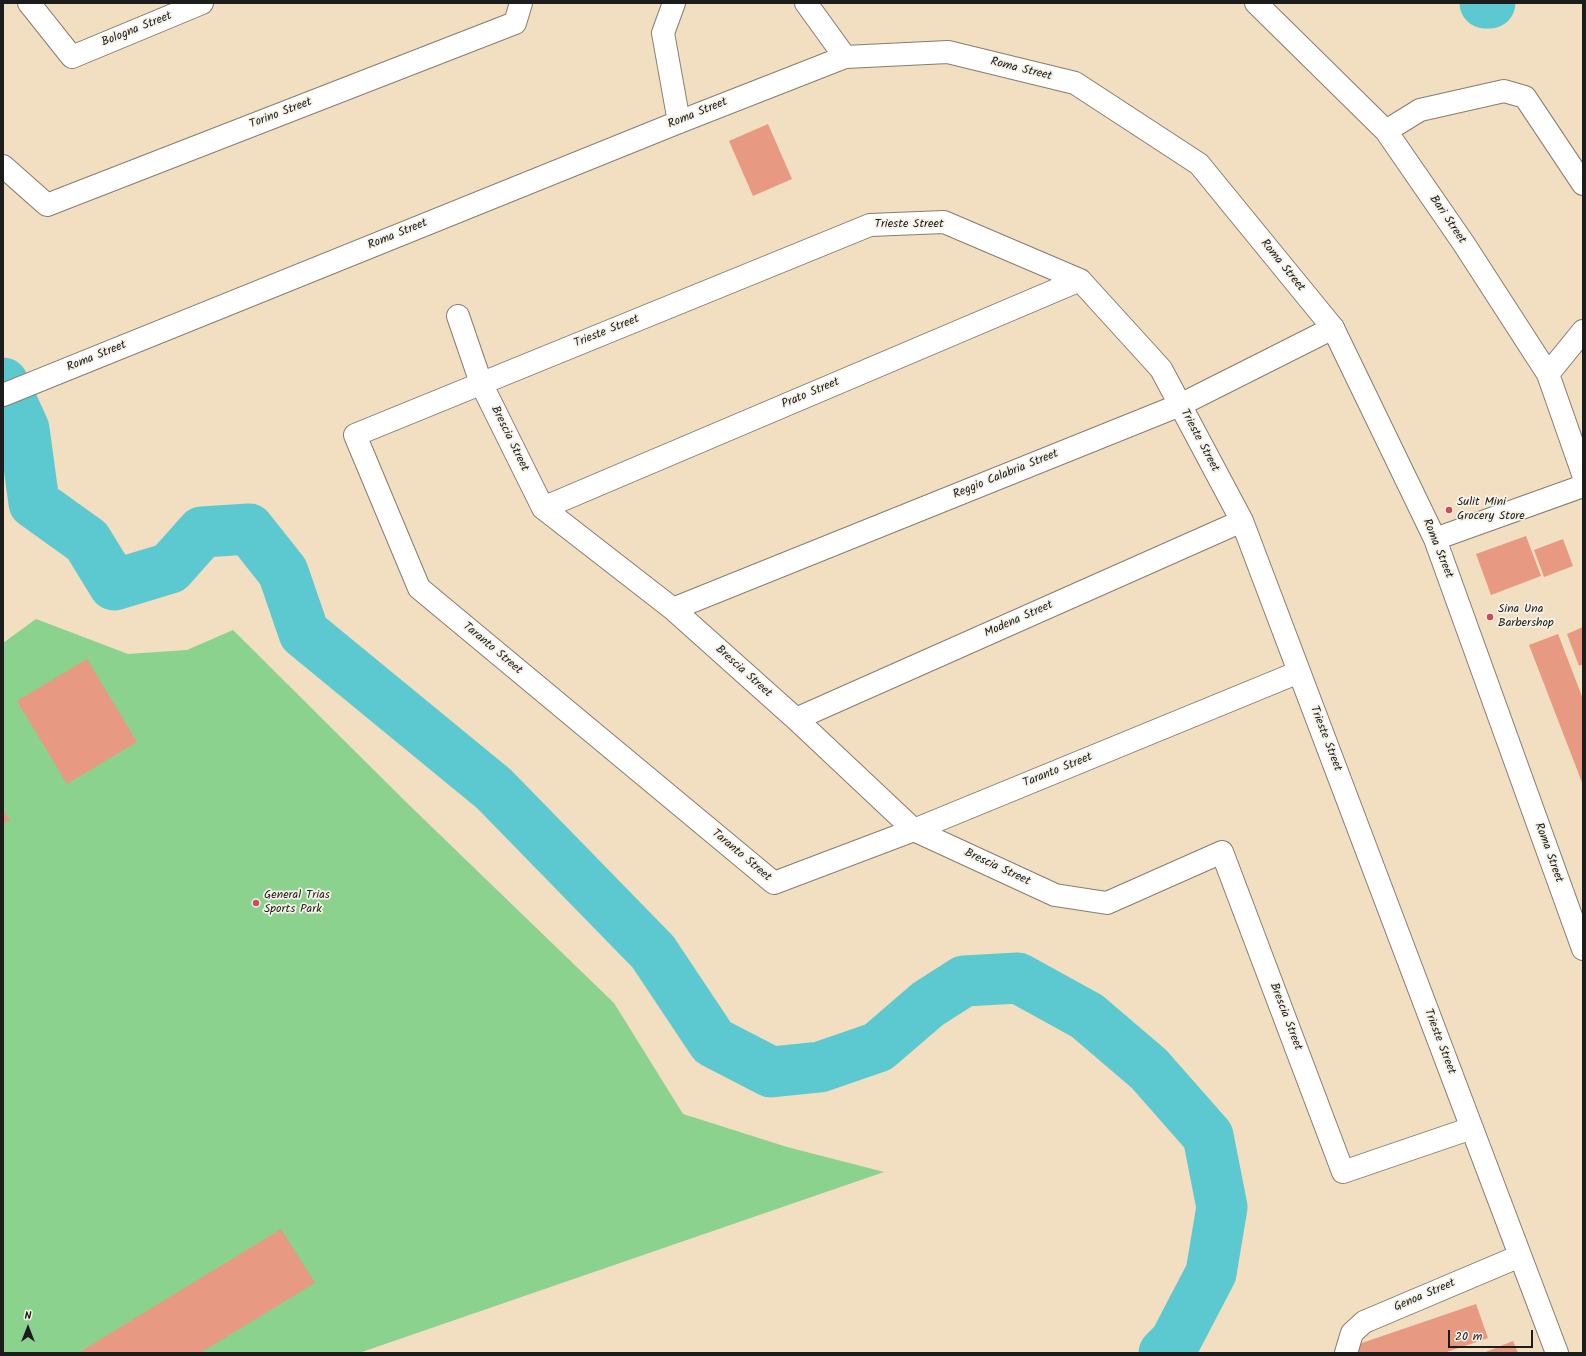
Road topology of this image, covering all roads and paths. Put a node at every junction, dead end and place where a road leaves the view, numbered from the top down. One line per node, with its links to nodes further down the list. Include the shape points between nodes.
1 (29, 3): 2 (street, Bologna Street, via 72,57)
2 (202, 3)
3 (674, 3): 8 (street, via 663,33)
4 (806, 3): 7 (street)
5 (1256, 3): 9 (street, Bari Street)
6 (518, 13): 10 (street, Torino Street, via 47,205)
7 (845, 57): 8 (street, Roma Street); 14 (street, Roma Street, via 948,52 1074,83 1199,164)
8 (678, 122): 18 (street, Roma Street)
9 (1386, 131): 11 (street, via 1420,110 1504,91 1525,97); 16 (street, Bari Street, via 1464,244)
10 (3, 166)
11 (1583, 184)
12 (1080, 280): 17 (street, Trieste Street, via 944,222 870,224); 19 (street, Trieste Street, via 1161,369); 23 (street, Prato Street)
13 (458, 316): 17 (street, Brescia Street)
14 (1333, 328): 19 (street, Reggio Calabria Street); 25 (street, Roma Street)
15 (1583, 331): 16 (street)
16 (1548, 374): 21 (street, Bari Street)
17 (481, 383): 20 (street, Trieste Street); 23 (street, Brescia Street)
18 (3, 395)
19 (1180, 405): 24 (street, Trieste Street); 26 (street, Reggio Calabria Street)
20 (355, 435): 29 (street, Taranto Street, via 418,588 774,883)
21 (1583, 474)
22 (1583, 486): 25 (street)
23 (543, 508): 26 (street, Brescia Street)
24 (1242, 521): 27 (street, Trieste Street); 28 (street, Modena Street)
25 (1435, 539): 30 (street, Roma Street)
26 (672, 609): 28 (street, Brescia Street)
27 (1299, 672): 29 (street, Taranto Street); 31 (street, Trieste Street)
28 (796, 719): 29 (street, Brescia Street)
29 (914, 830): 31 (street, Brescia Street, via 1055,896 1107,903 1222,852 1343,1172)
30 (1583, 949)
31 (1472, 1128): 32 (street, Trieste Street)
32 (1520, 1256): 33 (street, Genoa Street, via 1364,1322 1352,1333); 34 (street, Trieste Street)
33 (1346, 1353)
34 (1557, 1353)

